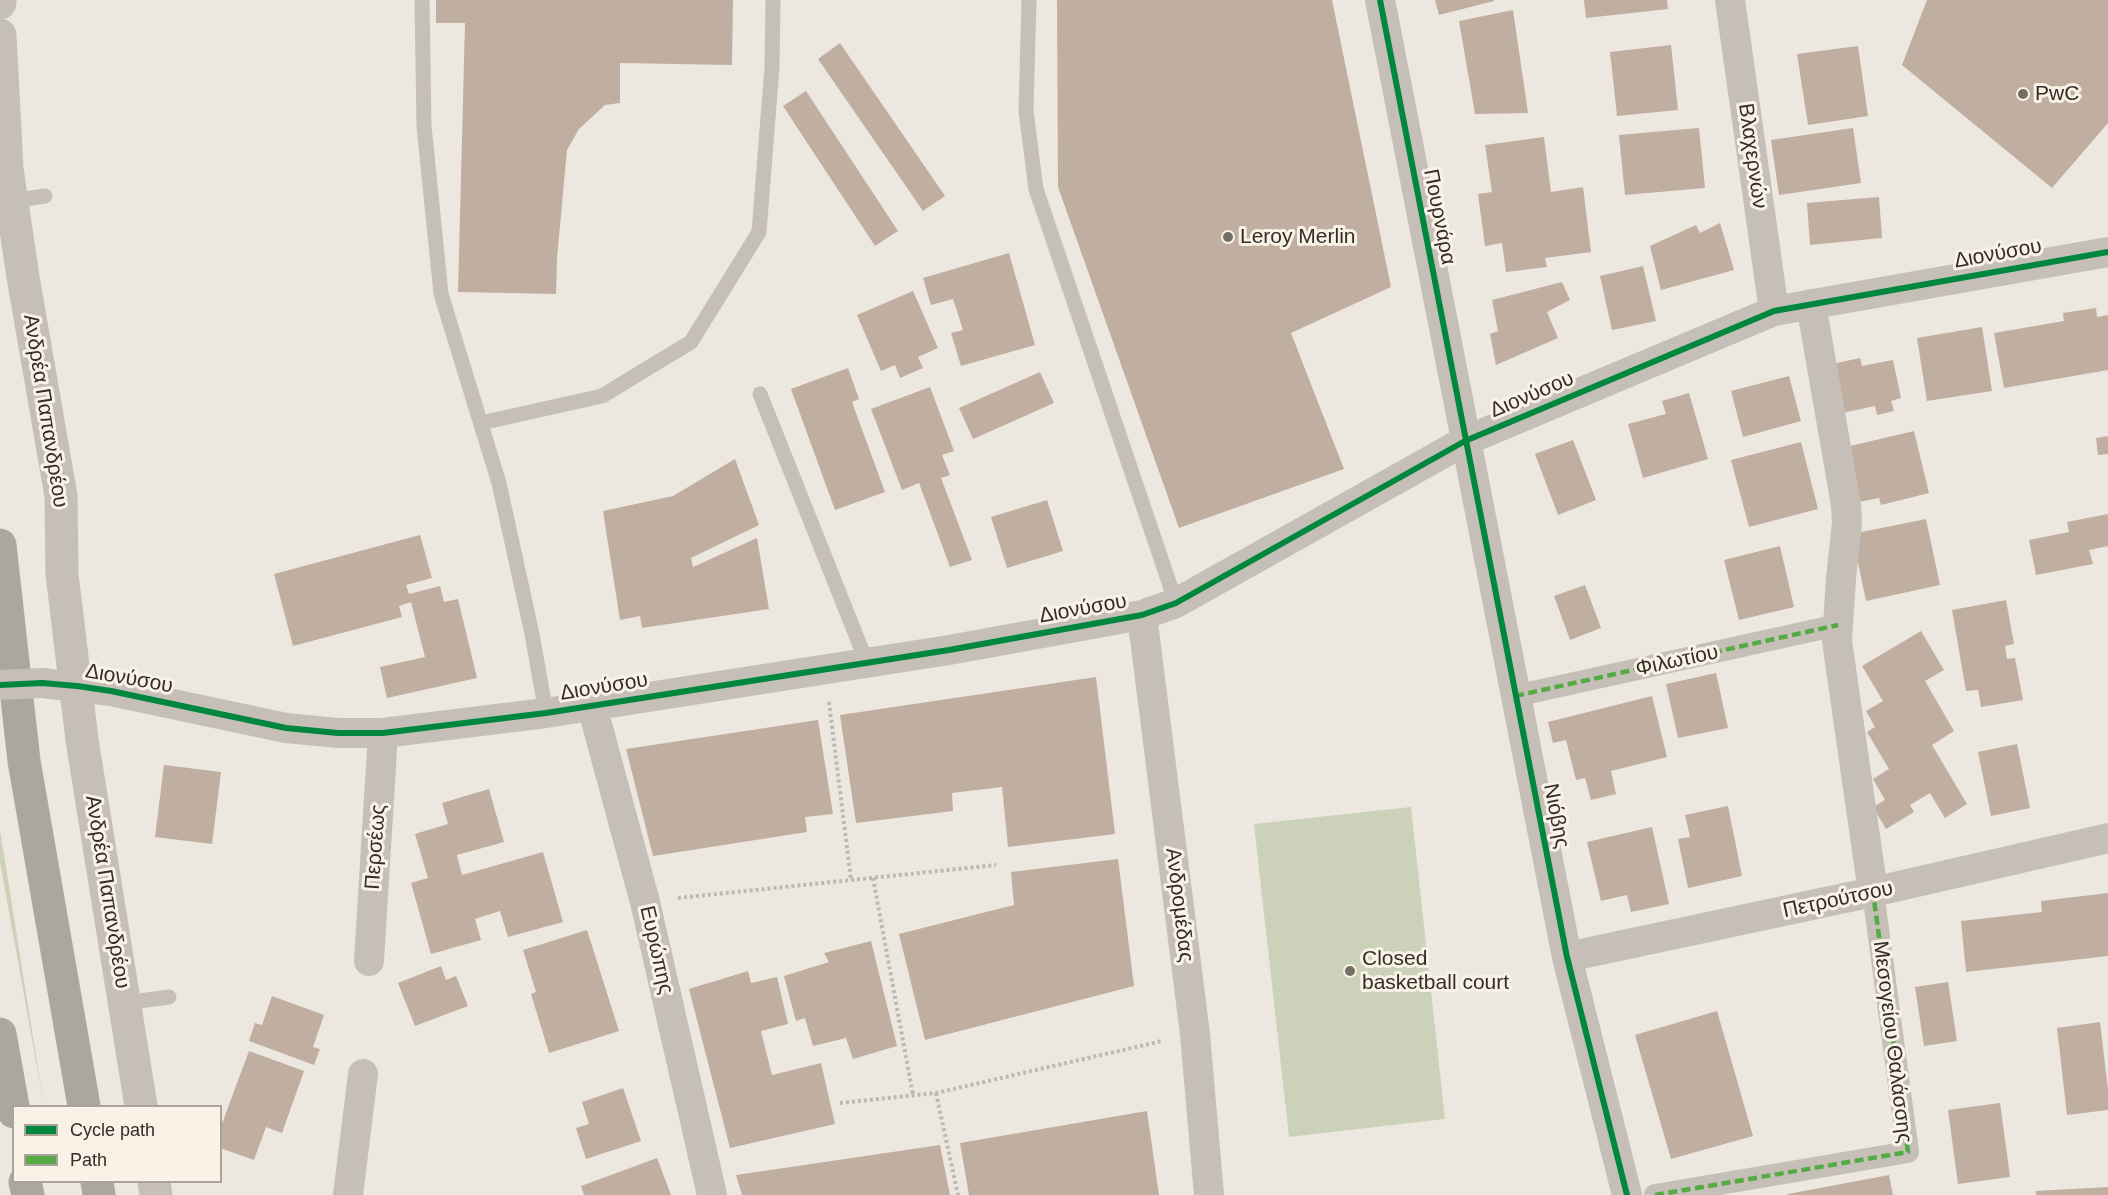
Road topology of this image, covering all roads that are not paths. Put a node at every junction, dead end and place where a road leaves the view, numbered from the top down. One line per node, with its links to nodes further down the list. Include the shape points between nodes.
1 (422, 0): 13 (lane, via 424,126 441,294)
2 (773, 0): 13 (lane, via 772,67 759,232 691,342 602,396)
3 (1029, 0): 16 (lane, via 1026,111 1036,189)
4 (1380, 0): 14 (street, Πουρνάρα)
5 (1730, 0): 11 (street, Βλαχερνών)
6 (0, 35): 8 (street, Ανδρέα Παπανδρέου)
7 (45, 196): 8 (lane)
8 (12, 201): 21 (street, Ανδρέα Παπανδρέου, via 62,496 62,574)
9 (2108, 252): 10 (street, Διονύσου)
10 (1811, 304): 11 (street, Διονύσου); 18 (street, via 1846,505)
11 (1774, 311): 14 (street, Διονύσου)
12 (760, 394): 19 (lane)
13 (481, 423): 24 (lane, via 499,483)
14 (1465, 441): 16 (street, Διονύσου); 22 (street, Νιόβης)
15 (0, 545): 35 (highway, via 24,760)
16 (1176, 603): 17 (street, Διονύσου)
17 (1142, 615): 19 (street, Διονύσου); 39 (street, Ανδρομέδας, via 1195,1034)
18 (1838, 625): 22 (street, Φιλωτίου); 27 (street, via 1837,641)
19 (867, 663): 23 (street, Διονύσου)
20 (0, 685): 21 (street, Διονύσου, bridge)
21 (77, 686): 25 (street, Διονύσου, via 286,728); 31 (street, Ανδρέα Παπανδρέου)
22 (1515, 696): 28 (street, Νιόβης)
23 (592, 706): 24 (street, Διονύσου); 38 (street, Ευρώπης, via 645,902)
24 (546, 713): 25 (street, Διονύσου)
25 (384, 733): 29 (street, Περσέως)
26 (2108, 838): 27 (street, Πετρούτσου)
27 (1873, 892): 28 (street, Πετρούτσου); 41 (street, Μεσογείου Θαλάσσης, via 1908,1152)
28 (1567, 957): 40 (street, Νιόβης)
29 (369, 961)
30 (169, 997): 31 (lane)
31 (124, 1003): 36 (street, Ανδρέα Παπανδρέου)
32 (0, 1034): 34 (highway)
33 (363, 1074): 37 (street)
34 (13, 1105)
35 (84, 1105)
36 (141, 1105)
37 (348, 1195)
38 (712, 1195)
39 (1209, 1195)
40 (1627, 1195)
41 (1655, 1195)

